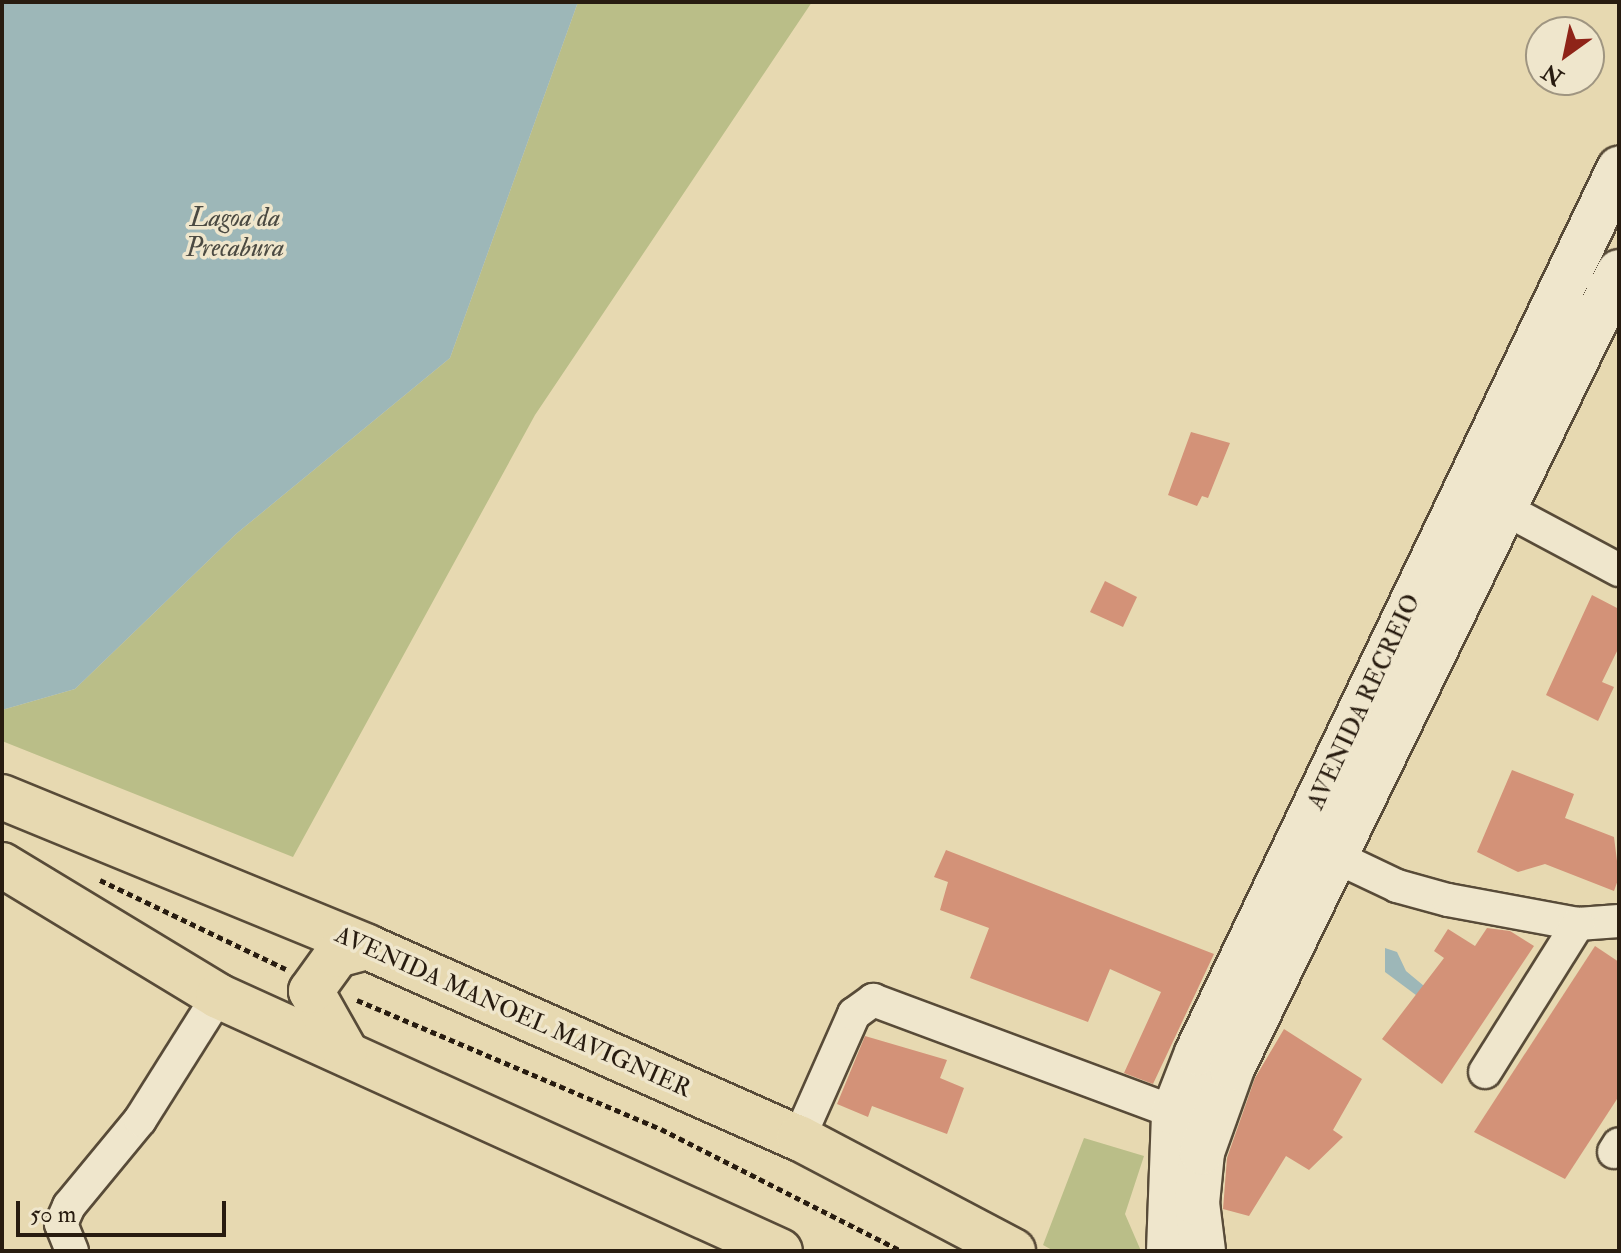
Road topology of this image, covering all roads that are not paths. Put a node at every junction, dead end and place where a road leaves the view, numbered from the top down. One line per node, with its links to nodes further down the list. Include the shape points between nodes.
1 (1615, 185): 3 (main road, AVENIDA RECREIO)
2 (1619, 272): 4 (main road, AVENIDA RECREIO)
3 (1465, 489): 4 (street); 7 (main road, AVENIDA RECREIO)
4 (1507, 509): 5 (street); 7 (main road, AVENIDA RECREIO)
5 (1619, 570)
6 (2, 797): 11 (highway, AVENIDA MANOEL MAVIGNIER)
7 (1317, 850): 10 (street, via 1410,890); 15 (main road, AVENIDA RECREIO); 21 (main road, AVENIDA RECREIO, via 1214,1116 1197,1203)
8 (2, 865): 12 (highway)
9 (1619, 921): 10 (street)
10 (1578, 924): 14 (street)
11 (367, 947): 13 (highway, via 337,955 314,982 317,1009); 16 (highway, AVENIDA MANOEL MAVIGNIER)
12 (218, 996): 13 (highway); 17 (street, via 140,1120 69,1206 61,1224)
13 (345, 1051): 18 (highway)
14 (1485, 1072)
15 (1174, 1112): 16 (street, via 873,1000 854,1014); 20 (main road, AVENIDA RECREIO)
16 (799, 1138): 19 (highway, AVENIDA MANOEL MAVIGNIER)
17 (72, 1251)
18 (780, 1251)
19 (1013, 1251)
20 (1169, 1251)
21 (1203, 1251)

